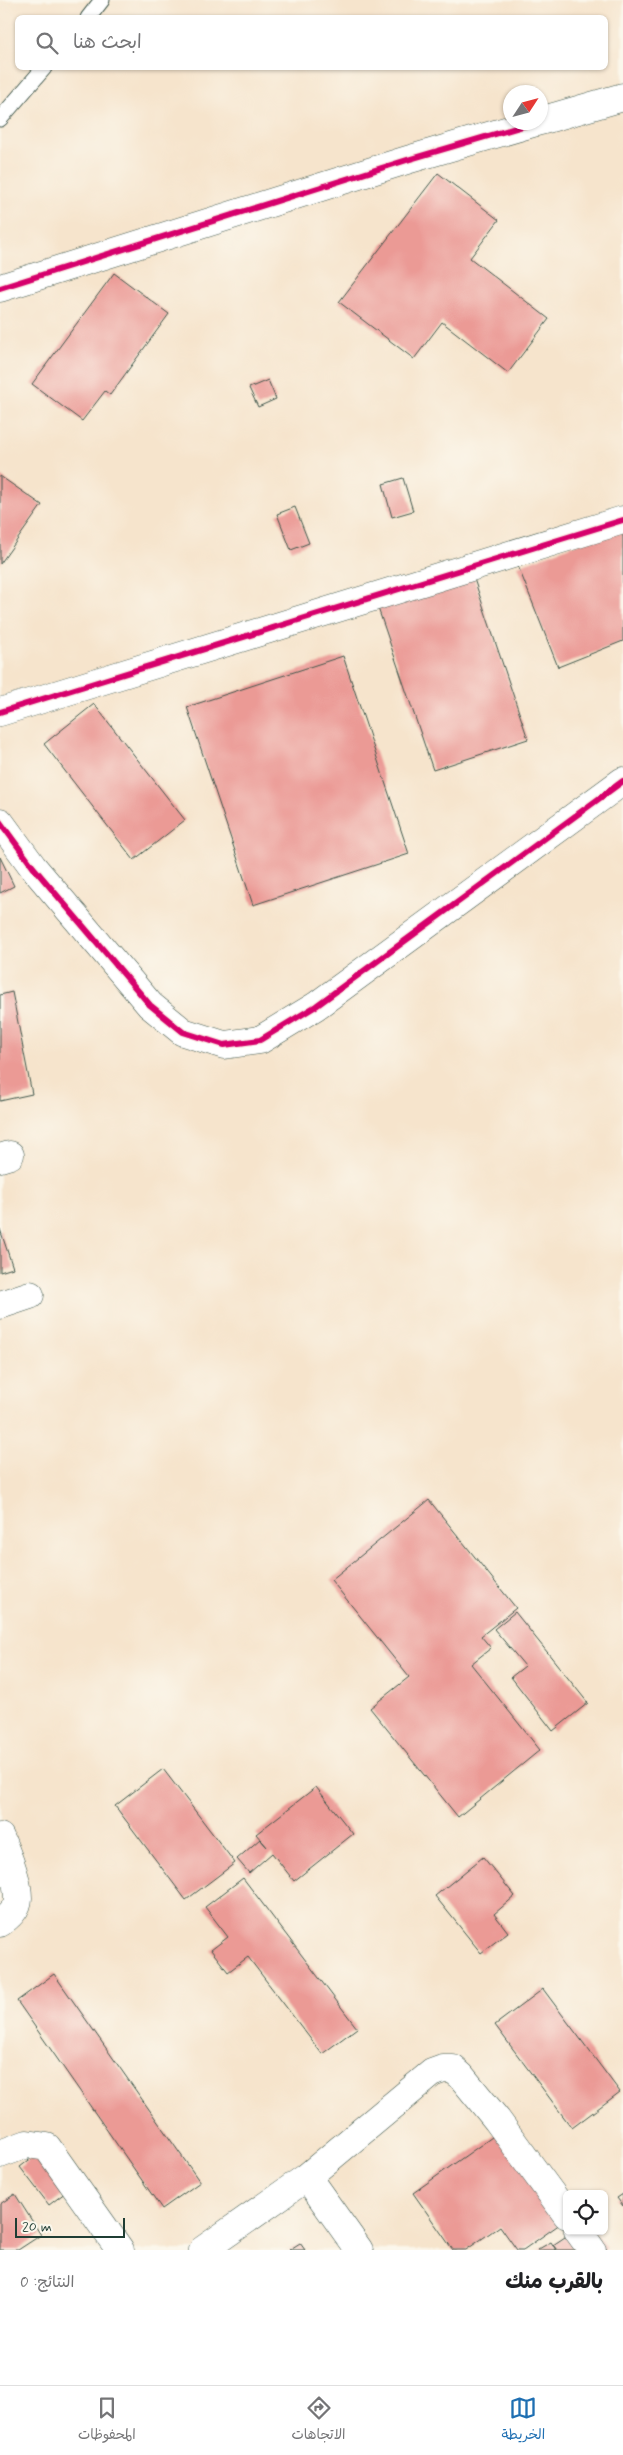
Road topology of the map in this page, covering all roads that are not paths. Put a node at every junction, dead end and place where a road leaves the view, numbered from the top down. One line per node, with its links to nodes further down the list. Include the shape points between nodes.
1 (102, 0): 2 (lane)
2 (90, 15)
3 (42, 70): 5 (lane)
4 (623, 97): 6 (street)
5 (0, 119)
6 (548, 119)
7 (509, 130): 8 (street)
8 (0, 288)
9 (623, 520): 10 (street)
10 (0, 712)
11 (623, 781): 12 (street, via 316,1006 260,1040 224,1045 182,1032 150,1006 32,867)
12 (0, 822)
13 (30, 1296): 14 (street)
14 (0, 1305)
15 (0, 1837): 16 (street, via 18,1898 10,1916)
16 (0, 1923)
17 (0, 2154): 21 (street, via 27,2144 47,2147)
18 (307, 2176): 19 (street, via 432,2073 453,2069 497,2120); 22 (street); 23 (street)
19 (563, 2210)
20 (581, 2235): 24 (street)
21 (120, 2250)
22 (203, 2250)
23 (359, 2250)
24 (592, 2250)

